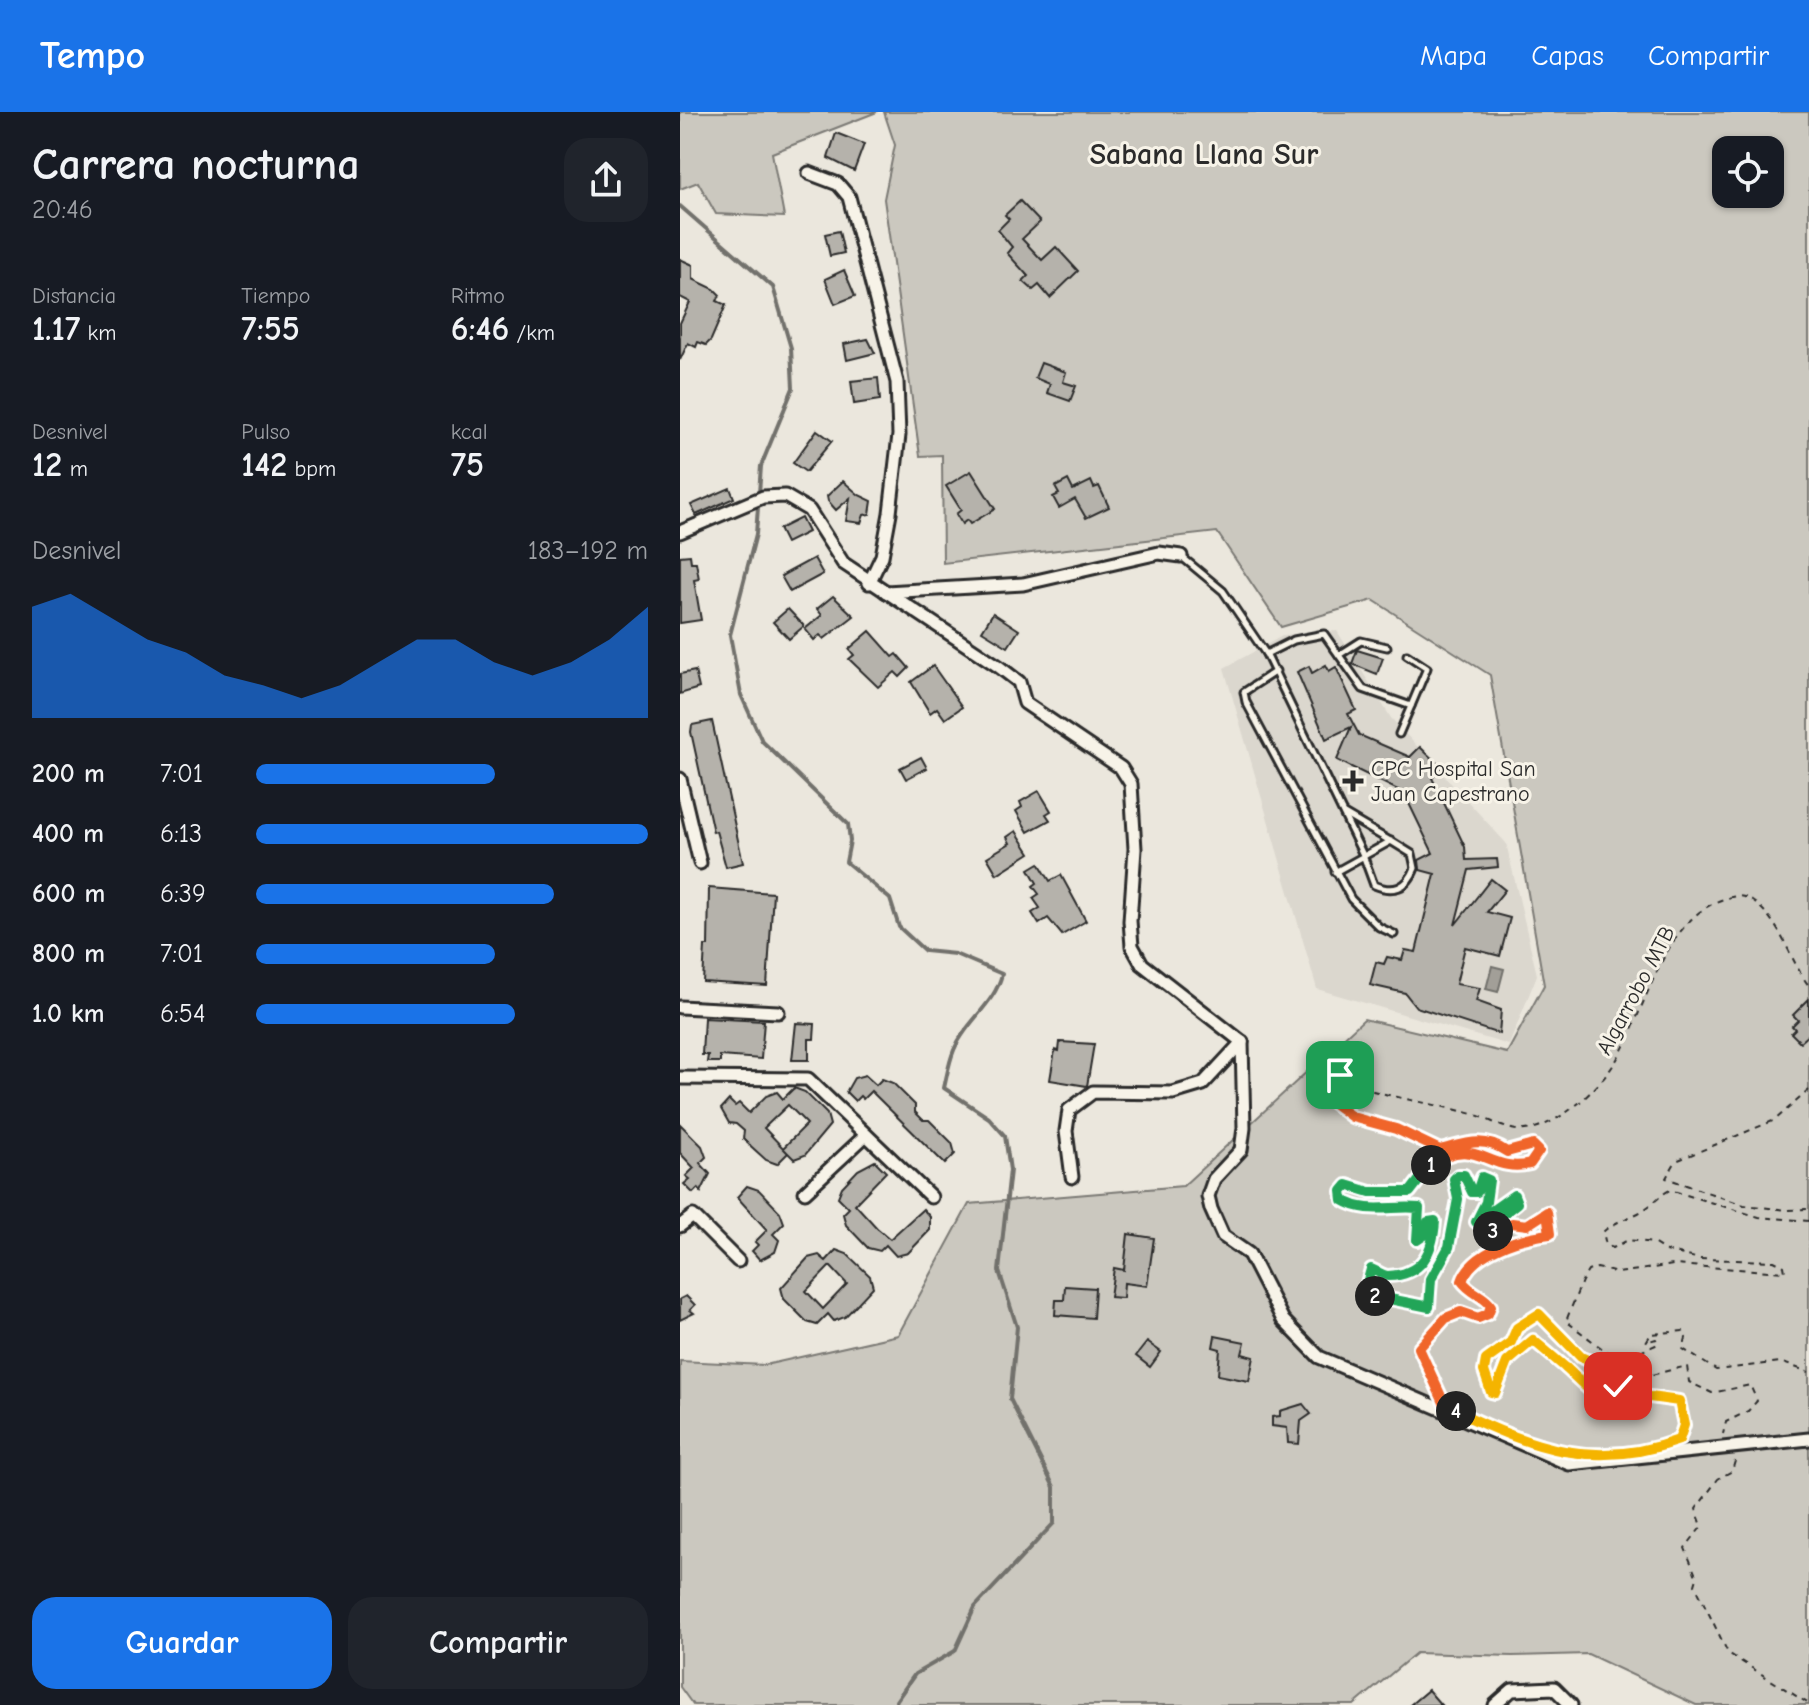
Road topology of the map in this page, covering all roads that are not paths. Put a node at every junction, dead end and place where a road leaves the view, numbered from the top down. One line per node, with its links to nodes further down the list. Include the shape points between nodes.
1 (809, 173): 4 (street, via 838,184 849,197 897,382 899,435 890,513 882,556)
2 (680, 532): 4 (street, via 763,497 785,496 809,510 843,563)
3 (1181, 556): 5 (street, via 1159,553 1023,584); 7 (lane, via 1223,591)
4 (869, 583): 5 (street)
5 (884, 592): 22 (street, via 998,666 1019,682 1025,703 1121,768 1134,798 1132,946 1142,964)
6 (1387, 647): 8 (lane, via 1361,641)
7 (1266, 654): 8 (lane, via 1294,640 1324,634); 10 (lane)
8 (1339, 655): 11 (lane, via 1363,689)
9 (1407, 655): 11 (lane, via 1427,668)
10 (1276, 671): 14 (lane); 18 (lane, via 1248,686 1246,702)
11 (1411, 706): 12 (lane)
12 (1399, 734)
13 (680, 779): 17 (street)
14 (1343, 814): 15 (lane); 16 (lane)
15 (1391, 841): 16 (lane); 16 (lane, via 1412,854 1415,868 1402,887 1388,891 1374,885)
16 (1363, 855): 18 (lane)
17 (700, 863)
18 (1335, 872): 19 (lane, via 1365,914)
19 (1394, 934)
20 (680, 1007): 21 (street)
21 (778, 1012)
22 (1242, 1042): 25 (street, via 1203,1084 1173,1093 1093,1092 1069,1110); 30 (street, via 1241,1150 1214,1179 1208,1196 1211,1209 1223,1236 1249,1254 1283,1320 1319,1357 1569,1464)
23 (680, 1078): 24 (street, via 808,1079)
24 (866, 1135): 26 (street); 27 (street)
25 (1072, 1177)
26 (805, 1192)
27 (931, 1197)
28 (680, 1226): 29 (street, via 693,1216)
29 (738, 1261)
30 (1809, 1439)
31 (1495, 1705): 32 (street, via 1512,1690 1554,1688)
32 (1571, 1705)

